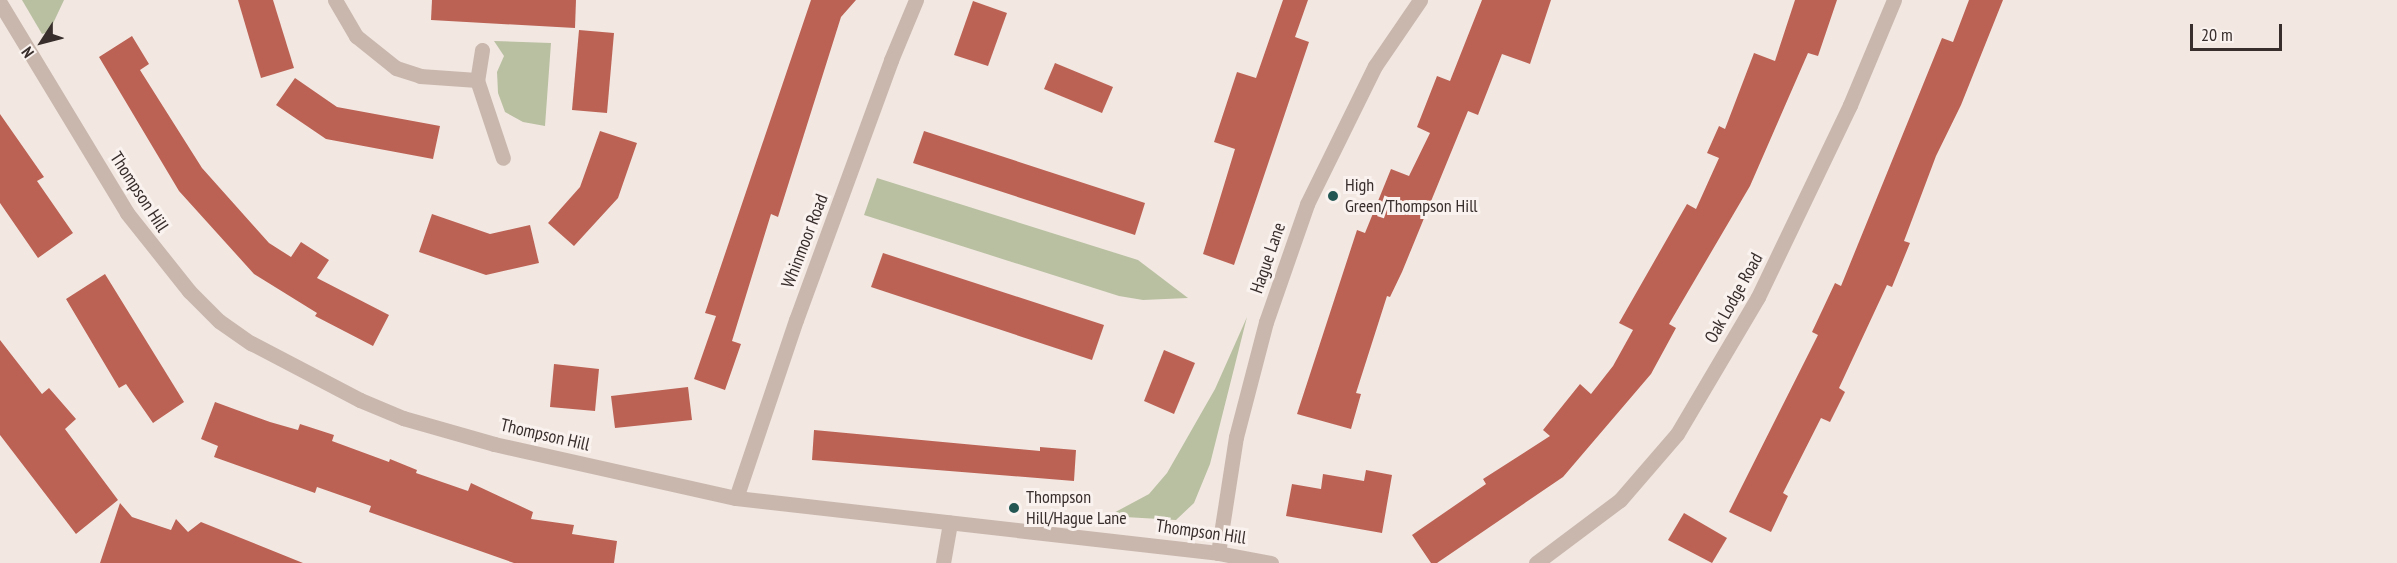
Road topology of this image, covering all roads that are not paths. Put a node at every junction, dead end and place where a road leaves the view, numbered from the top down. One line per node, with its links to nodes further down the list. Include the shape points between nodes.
1 (335, 0): 7 (street, via 356,36 396,68 420,76)
2 (916, 0): 9 (street, Whinmoor Road, via 796,320)
3 (1420, 0): 11 (street, Hague Lane, via 1375,66 1307,204 1266,322 1236,437)
4 (1894, 0): 14 (street, Oak Lodge Road, via 1850,105 1764,287 1677,434 1620,500)
5 (0, 3): 9 (street, Thompson Hill, via 127,213 219,321 250,343 323,384 403,417 494,444)
6 (482, 50): 7 (street)
7 (477, 80): 8 (street)
8 (503, 158)
9 (736, 498): 10 (street, Thompson Hill)
10 (950, 523): 11 (street, Thompson Hill); 12 (street)
11 (1218, 553): 13 (street, Thompson Hill)
12 (943, 563)
13 (1270, 563)
14 (1536, 563)

